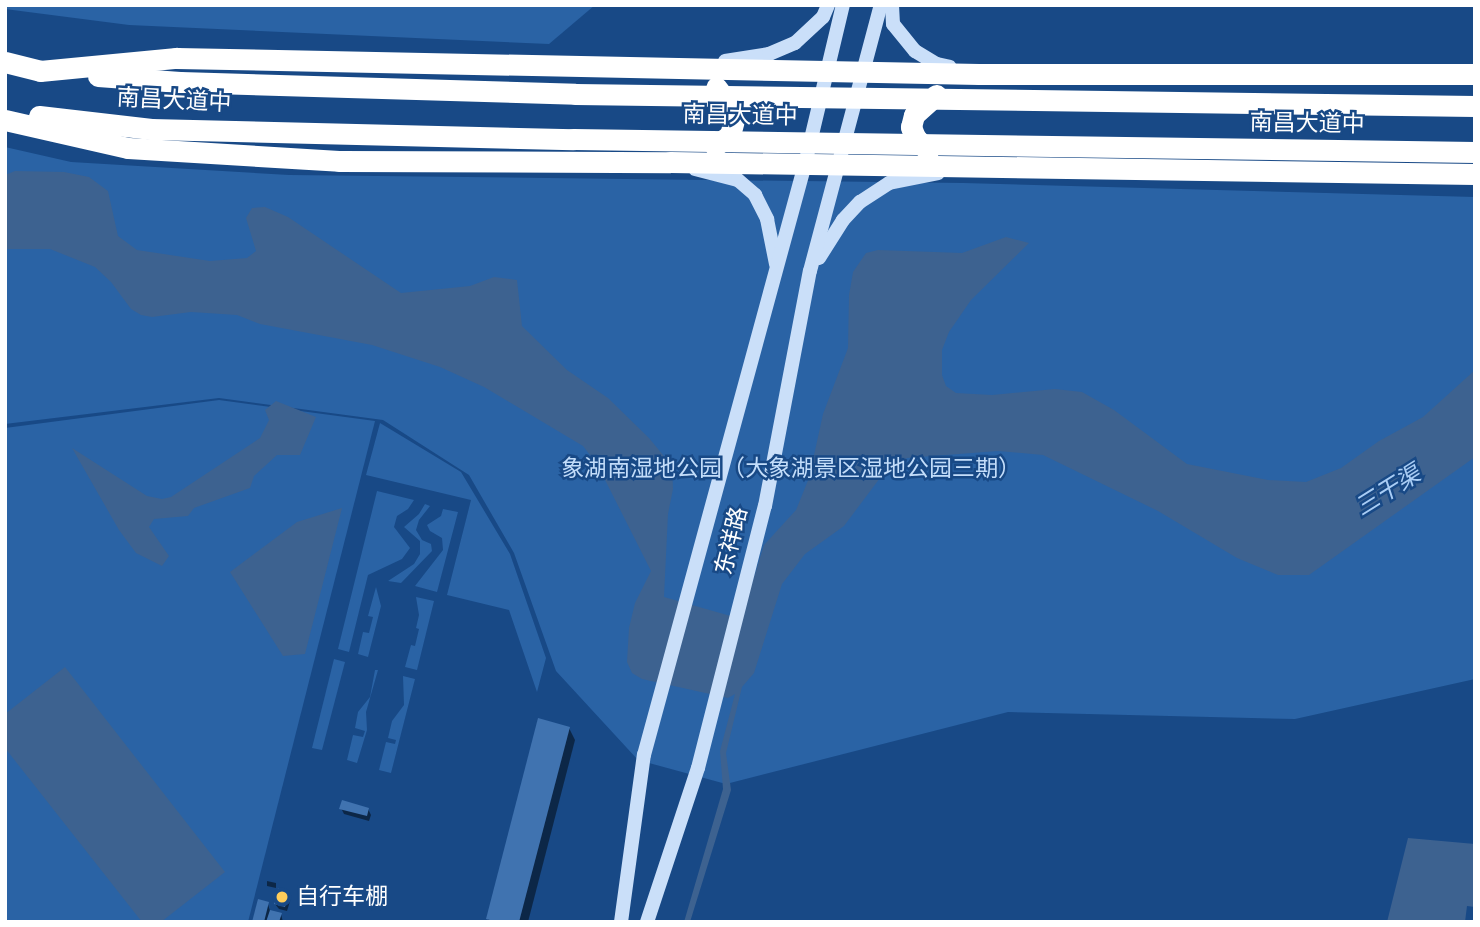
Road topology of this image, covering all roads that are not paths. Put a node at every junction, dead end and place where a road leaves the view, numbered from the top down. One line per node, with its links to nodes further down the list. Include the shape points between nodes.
1 (828, 5): 6 (main road, via 823,17 795,43 769,54)
2 (843, 5): 8 (main road, 东祥路)
3 (881, 5): 9 (main road, 东祥路)
4 (892, 5): 10 (main road, via 893,24 915,51 937,64)
5 (5, 64): 7 (highway)
6 (687, 67): 7 (highway, via 176,58); 8 (highway); 16 (highway, via 715,85 732,108 734,120 730,135 714,146)
7 (40, 71): 12 (highway, 南昌大道中, via 180,82 575,94)
8 (827, 71): 9 (highway); 17 (main road, 东祥路)
9 (864, 71): 10 (highway); 18 (main road, 东祥路)
10 (979, 74): 11 (highway); 19 (highway, via 931,97 914,115 911,127 930,153)
11 (1475, 74)
12 (1471, 106)
13 (5, 111): 15 (highway, 南昌大道中, via 151,129)
14 (5, 120): 16 (highway, via 128,148 339,161)
15 (1475, 152)
16 (670, 162): 17 (highway); 21 (main road, via 738,180 755,195 767,219)
17 (805, 164): 18 (highway); 21 (main road, 东祥路)
18 (839, 165): 19 (highway); 22 (main road, 东祥路)
19 (965, 167): 20 (highway); 22 (main road, via 889,183 860,202)
20 (1475, 174)
21 (777, 268): 23 (main road, 东祥路, via 644,755)
22 (810, 271): 24 (main road, 东祥路, via 765,506 698,768)
23 (621, 922)
24 (648, 922)

